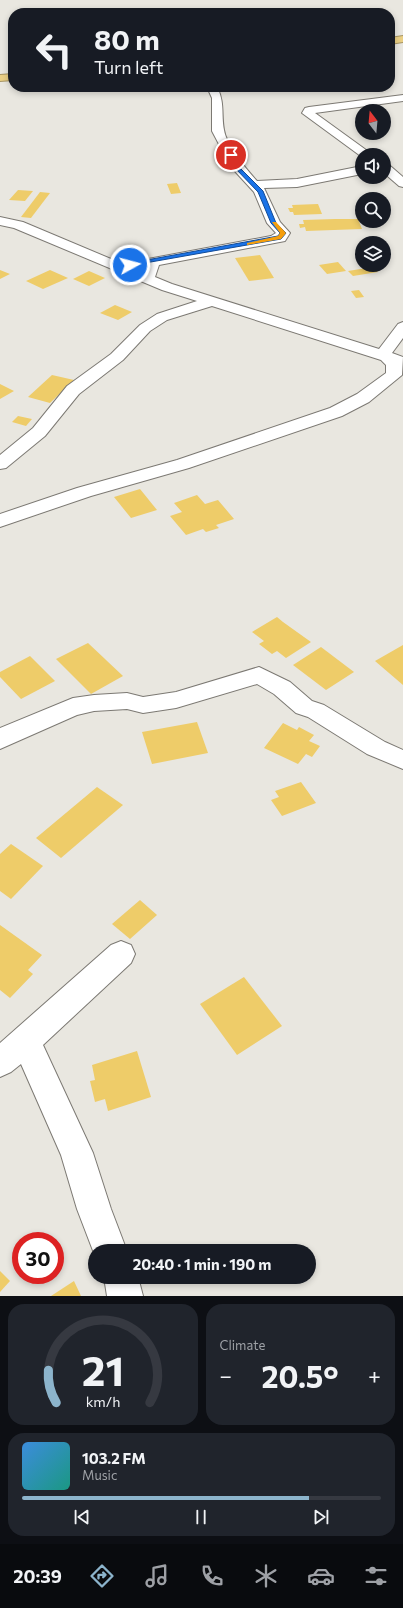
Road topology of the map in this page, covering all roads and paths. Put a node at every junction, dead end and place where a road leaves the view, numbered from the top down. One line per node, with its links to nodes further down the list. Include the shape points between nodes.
1 (214, 92): 7 (street, via 217,98 218,130 237,167)
2 (403, 98): 3 (street, via 309,110 308,113)
3 (357, 148)
4 (355, 172): 7 (street, via 297,184)
5 (391, 174): 6 (street)
6 (403, 183)
7 (255, 185): 9 (street, via 274,223 283,233 280,238)
8 (0, 221): 10 (street, via 18,225)
9 (153, 262): 10 (street); 11 (street)
10 (119, 266): 11 (street)
11 (147, 278): 12 (street)
12 (167, 287): 13 (street); 14 (street, via 160,309)
13 (214, 302): 14 (street); 16 (street)
14 (162, 317): 17 (street, via 145,328 117,357 73,390 39,432)
15 (403, 327): 16 (street, via 384,354)
16 (395, 360): 18 (street, via 394,375 363,398 336,412 183,464 84,492)
17 (0, 464)
18 (0, 521)
19 (0, 740): 20 (street, via 73,707 94,703 127,701 143,704 176,700 259,675 282,688 304,707 316,711 376,748)
20 (403, 760)
21 (122, 954): 22 (street)
22 (26, 1041): 23 (street); 24 (street, via 77,1153)
23 (0, 1062)
24 (107, 1244)
25 (123, 1284): 26 (street)
26 (125, 1296)

